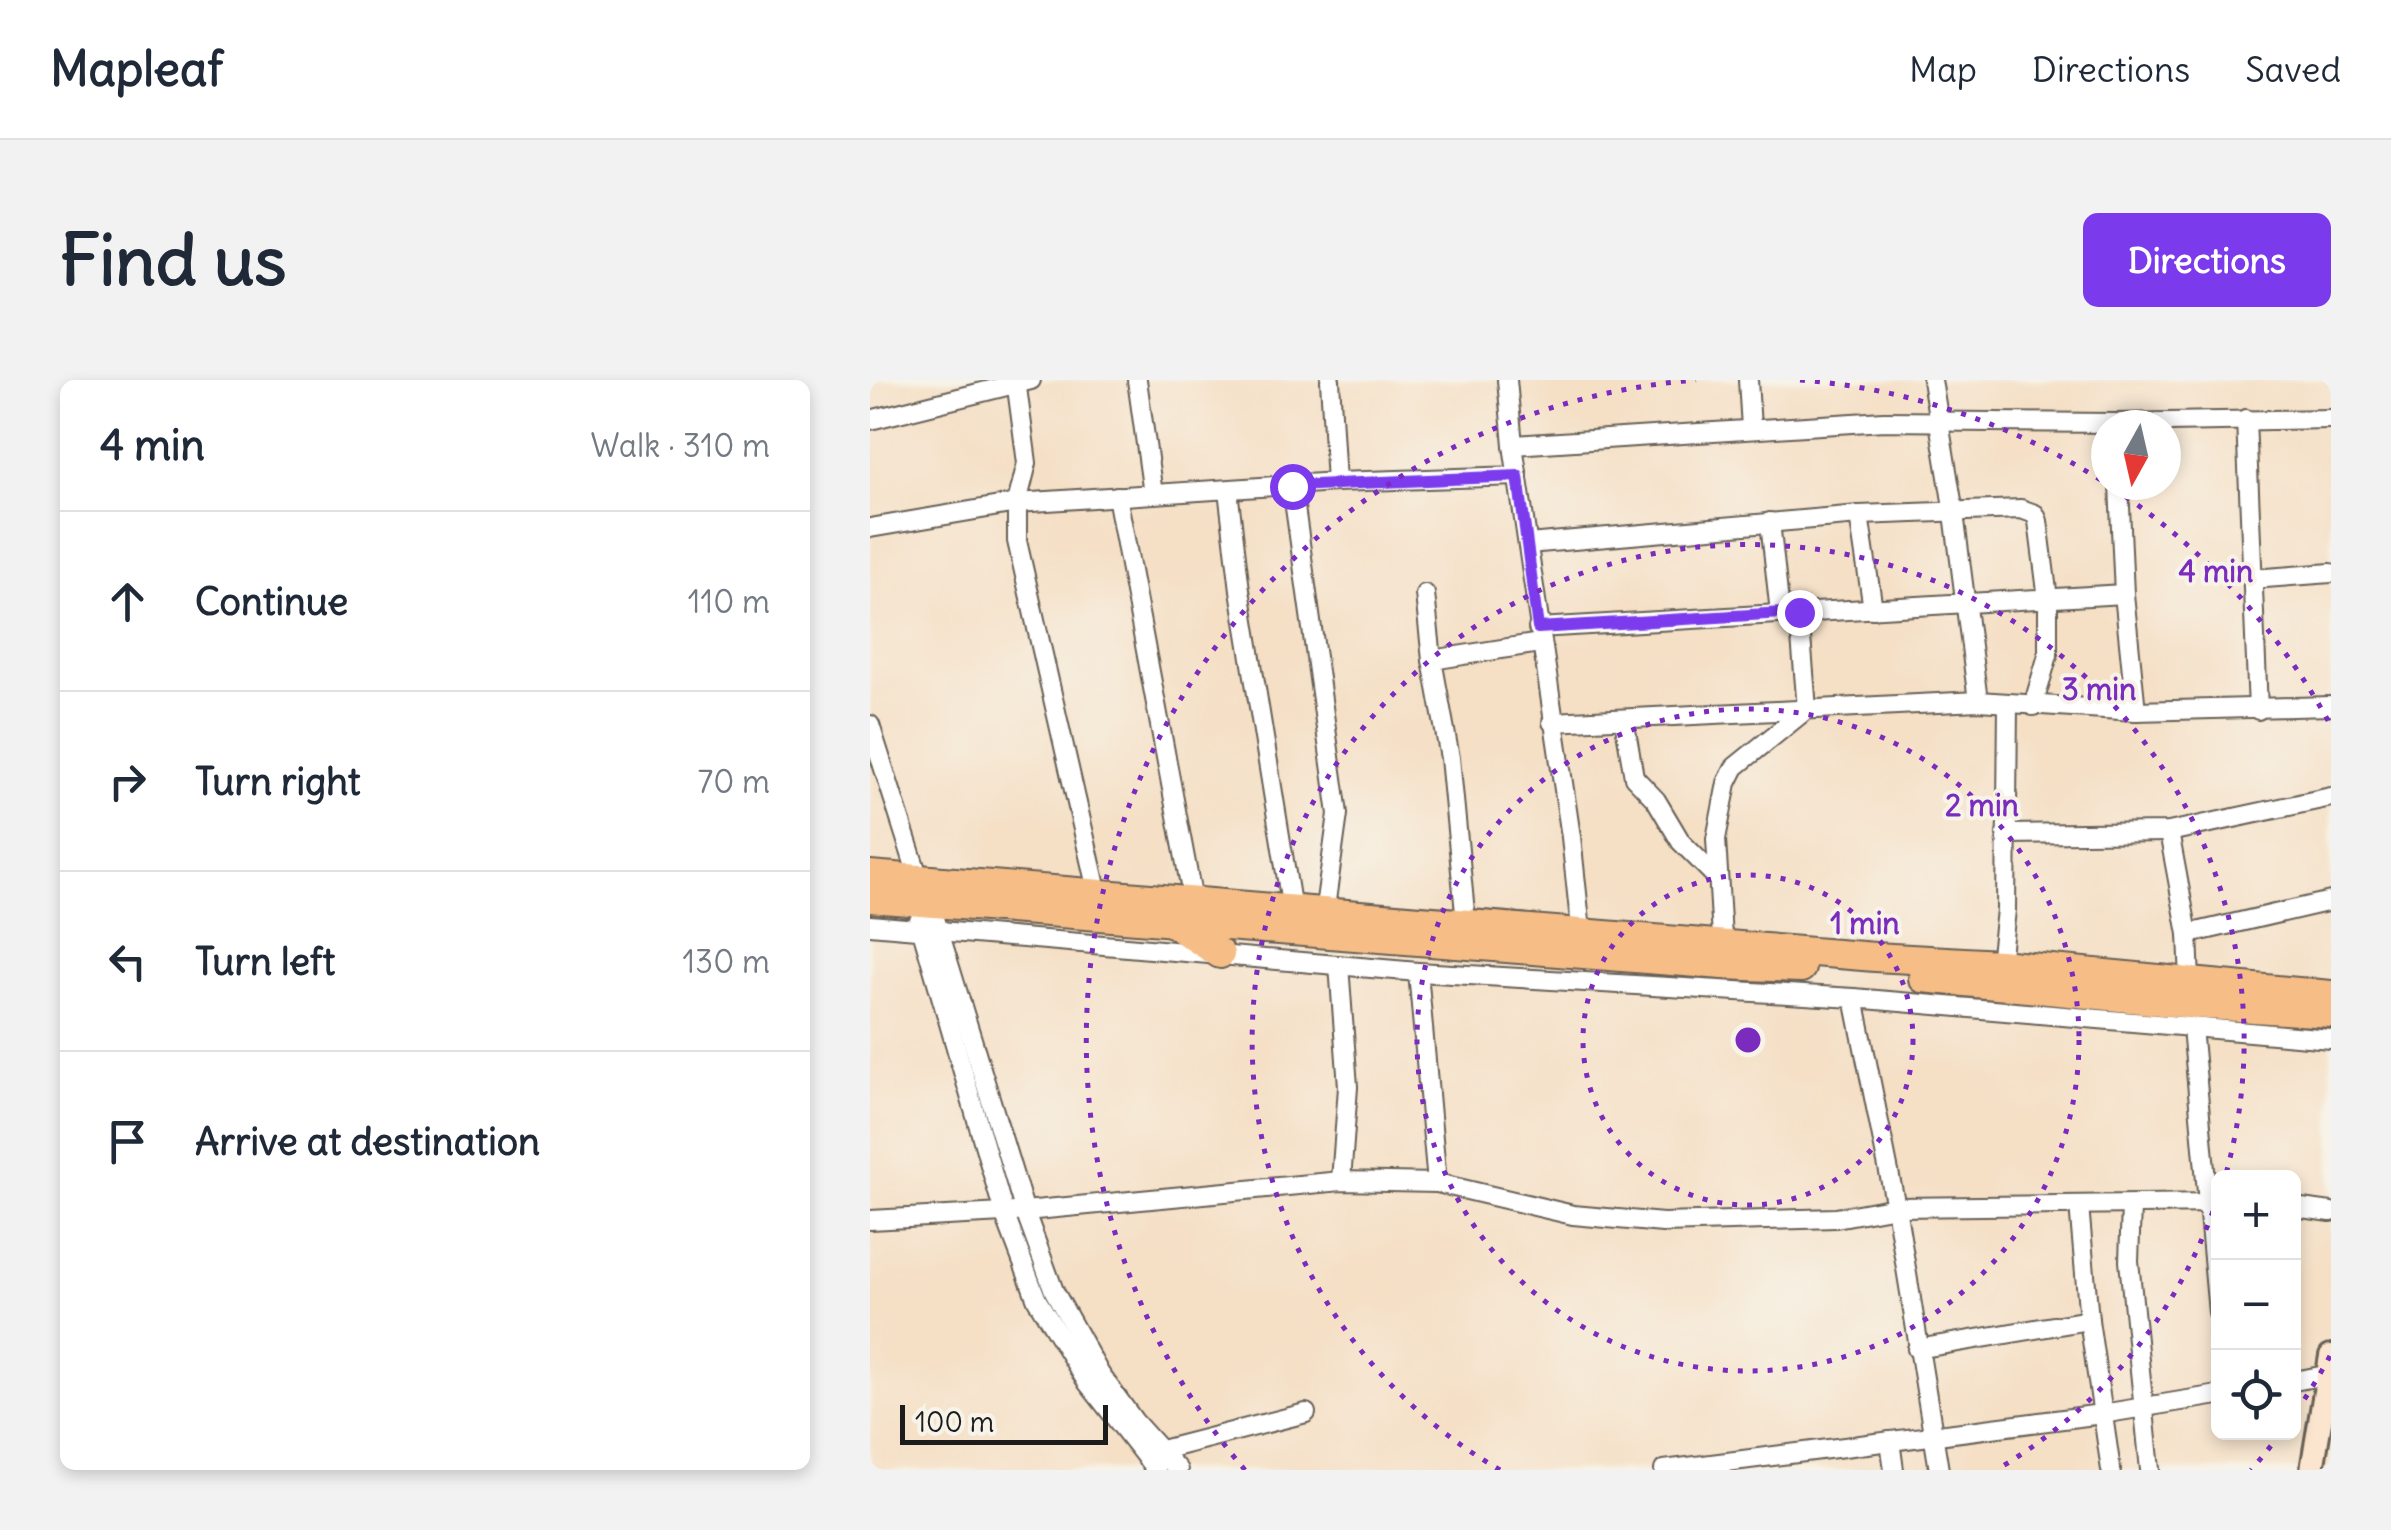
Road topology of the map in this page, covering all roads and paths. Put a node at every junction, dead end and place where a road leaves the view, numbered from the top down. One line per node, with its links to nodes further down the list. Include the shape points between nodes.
1 (1137, 380): 19 (street)
2 (1330, 380): 16 (street)
3 (1507, 380): 14 (street)
4 (1748, 380): 13 (street)
5 (1932, 380): 11 (street)
6 (1021, 381): 9 (street); 22 (street, via 1026,463)
7 (2331, 418): 8 (street)
8 (2246, 419): 10 (street); 29 (street)
9 (870, 420)
10 (2181, 422)
11 (1940, 423): 12 (street); 13 (street); 23 (street)
12 (2091, 424)
13 (1750, 428): 14 (street)
14 (1513, 445): 15 (street)
15 (1518, 476): 16 (street); 27 (street)
16 (1336, 482): 17 (street)
17 (1292, 486): 18 (street); 60 (street, via 1338,814)
18 (1228, 490): 19 (street); 58 (street)
19 (1153, 494): 20 (street)
20 (1117, 496): 22 (street); 56 (street)
21 (2120, 500): 31 (street)
22 (1017, 504): 26 (street); 54 (street, via 1022,570)
23 (1954, 513): 24 (street); 32 (street, via 2035,514); 33 (street)
24 (1859, 515): 25 (street); 34 (street)
25 (1770, 522): 27 (street); 35 (street)
26 (870, 528)
27 (1528, 544): 36 (street)
28 (2331, 573): 29 (street)
29 (2252, 579): 43 (street)
30 (1426, 594): 37 (street)
31 (2124, 594): 32 (street); 44 (street)
32 (2048, 599): 33 (street); 40 (street, via 2048,655)
33 (1966, 603): 34 (street); 38 (street)
34 (1873, 609): 35 (street)
35 (1789, 613): 36 (street); 42 (street)
36 (1539, 636): 37 (street); 46 (street)
37 (1432, 660): 61 (street, via 1450,758)
38 (1978, 700): 39 (street); 42 (street)
39 (2008, 704): 40 (street); 50 (street)
40 (2033, 706): 44 (street)
41 (2331, 706): 43 (street)
42 (1807, 709): 45 (street); 52 (street, via 1735,767 1726,783)
43 (2258, 710): 44 (street)
44 (2136, 711)
45 (1624, 720): 46 (street); 52 (street, via 1634,777)
46 (1552, 722): 64 (street)
47 (870, 725): 53 (street)
48 (2331, 796): 49 (street)
49 (2170, 832): 50 (street); 65 (street)
50 (2006, 834): 69 (street)
51 (870, 875): 53 (highway)
52 (1716, 877): 68 (street)
53 (920, 894): 54 (highway); 55 (highway); 59 (highway); 63 (street)
54 (1098, 895): 56 (highway)
55 (870, 898)
56 (1192, 901): 58 (highway)
57 (2331, 901): 65 (street)
58 (1292, 910): 60 (highway)
59 (1172, 922): 60 (highway); 67 (highway)
60 (1323, 922): 61 (highway); 66 (highway)
61 (1466, 923): 64 (highway)
62 (870, 925): 63 (street)
63 (930, 931): 67 (street); 87 (street); 89 (street)
64 (1581, 931): 68 (highway)
65 (2188, 934): 73 (street)
66 (1543, 949): 68 (highway); 72 (street)
67 (1220, 954): 70 (street)
68 (1723, 954): 69 (highway); 76 (highway)
69 (2000, 964): 73 (highway)
70 (1339, 965): 71 (street); 79 (street, via 1348,1087)
71 (1418, 972): 72 (street); 80 (street)
72 (1542, 979): 75 (street)
73 (2190, 982): 74 (highway)
74 (2331, 995)
75 (1854, 998): 77 (street); 85 (street)
76 (2331, 1014)
77 (2192, 1028): 78 (street); 81 (street)
78 (2331, 1039)
79 (1341, 1182): 80 (street); 87 (street)
80 (1437, 1183): 85 (street, via 1574,1215 1663,1223 1836,1218)
81 (2211, 1186)
82 (2211, 1203): 84 (street)
83 (2078, 1205): 84 (street); 85 (street); 91 (street)
84 (2131, 1206): 96 (street, via 2129,1261)
85 (1896, 1207): 92 (street)
86 (2301, 1208): 88 (street)
87 (1024, 1209): 89 (street); 102 (street, via 1078,1339)
88 (2331, 1212)
89 (1004, 1213): 90 (street); 102 (street, via 1045,1314 1087,1382)
90 (870, 1220)
91 (2089, 1320): 92 (street); 98 (street)
92 (1917, 1350): 99 (street)
93 (2329, 1369): 94 (street); 110 (main road)
94 (2301, 1379)
95 (2211, 1396): 96 (street)
96 (2142, 1407): 98 (street); 109 (street)
97 (1306, 1413): 102 (street)
98 (2102, 1414): 99 (street); 108 (street)
99 (1934, 1436): 101 (street); 107 (street)
100 (2331, 1438): 111 (main road)
101 (1890, 1441): 103 (street); 106 (street)
102 (1153, 1458): 104 (street)
103 (1739, 1466): 105 (street)
104 (1178, 1470)
105 (1664, 1470)
106 (1894, 1470)
107 (1939, 1470)
108 (2111, 1470)
109 (2150, 1470)
110 (2312, 1470)
111 (2325, 1470)

